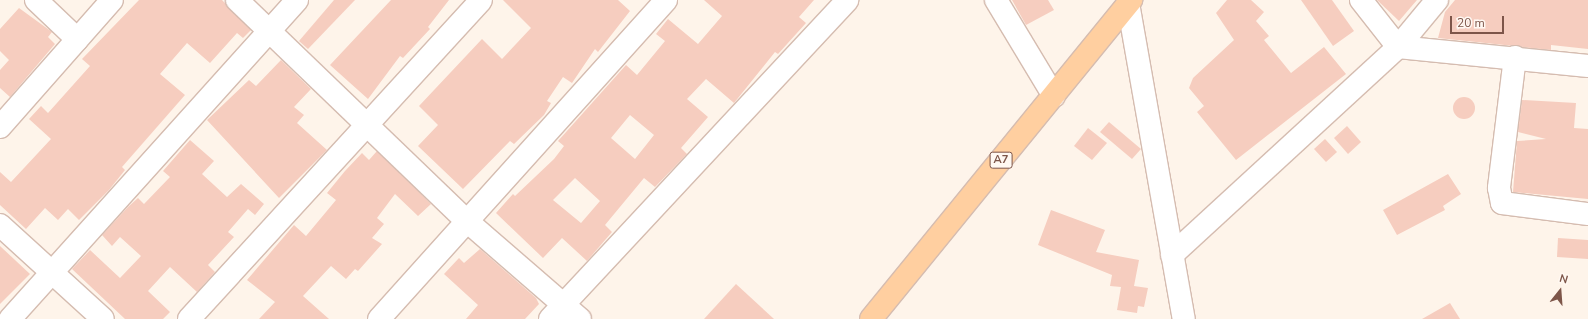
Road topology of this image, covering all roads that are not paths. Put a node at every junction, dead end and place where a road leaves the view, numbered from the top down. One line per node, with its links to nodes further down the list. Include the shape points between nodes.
1 (36, 0): 13 (street)
2 (112, 0): 13 (street)
3 (237, 0): 12 (street)
4 (297, 0): 12 (street)
5 (481, 0): 18 (street)
6 (666, 0): 21 (street)
7 (847, 0): 25 (street)
8 (996, 0): 17 (street)
9 (1361, 0): 14 (street)
10 (1438, 0): 14 (street)
11 (1129, 2): 17 (main road, A7); 23 (street)
12 (269, 29): 18 (street); 24 (street)
13 (78, 39): 19 (street)
14 (1398, 47): 15 (street); 23 (street)
15 (1515, 58): 16 (street); 20 (street, via 1499,188 1502,203)
16 (1588, 66)
17 (1054, 96): 31 (main road, A7)
18 (369, 123): 21 (street); 28 (street)
19 (0, 127)
20 (1588, 214)
21 (468, 222): 25 (street); 29 (street)
22 (0, 225): 24 (street)
23 (1172, 255): 32 (street)
24 (50, 272): 26 (street); 27 (street)
25 (556, 312): 30 (street)
26 (10, 319)
27 (103, 319)
28 (190, 319)
29 (379, 319)
30 (580, 319)
31 (871, 319)
32 (1184, 319)

